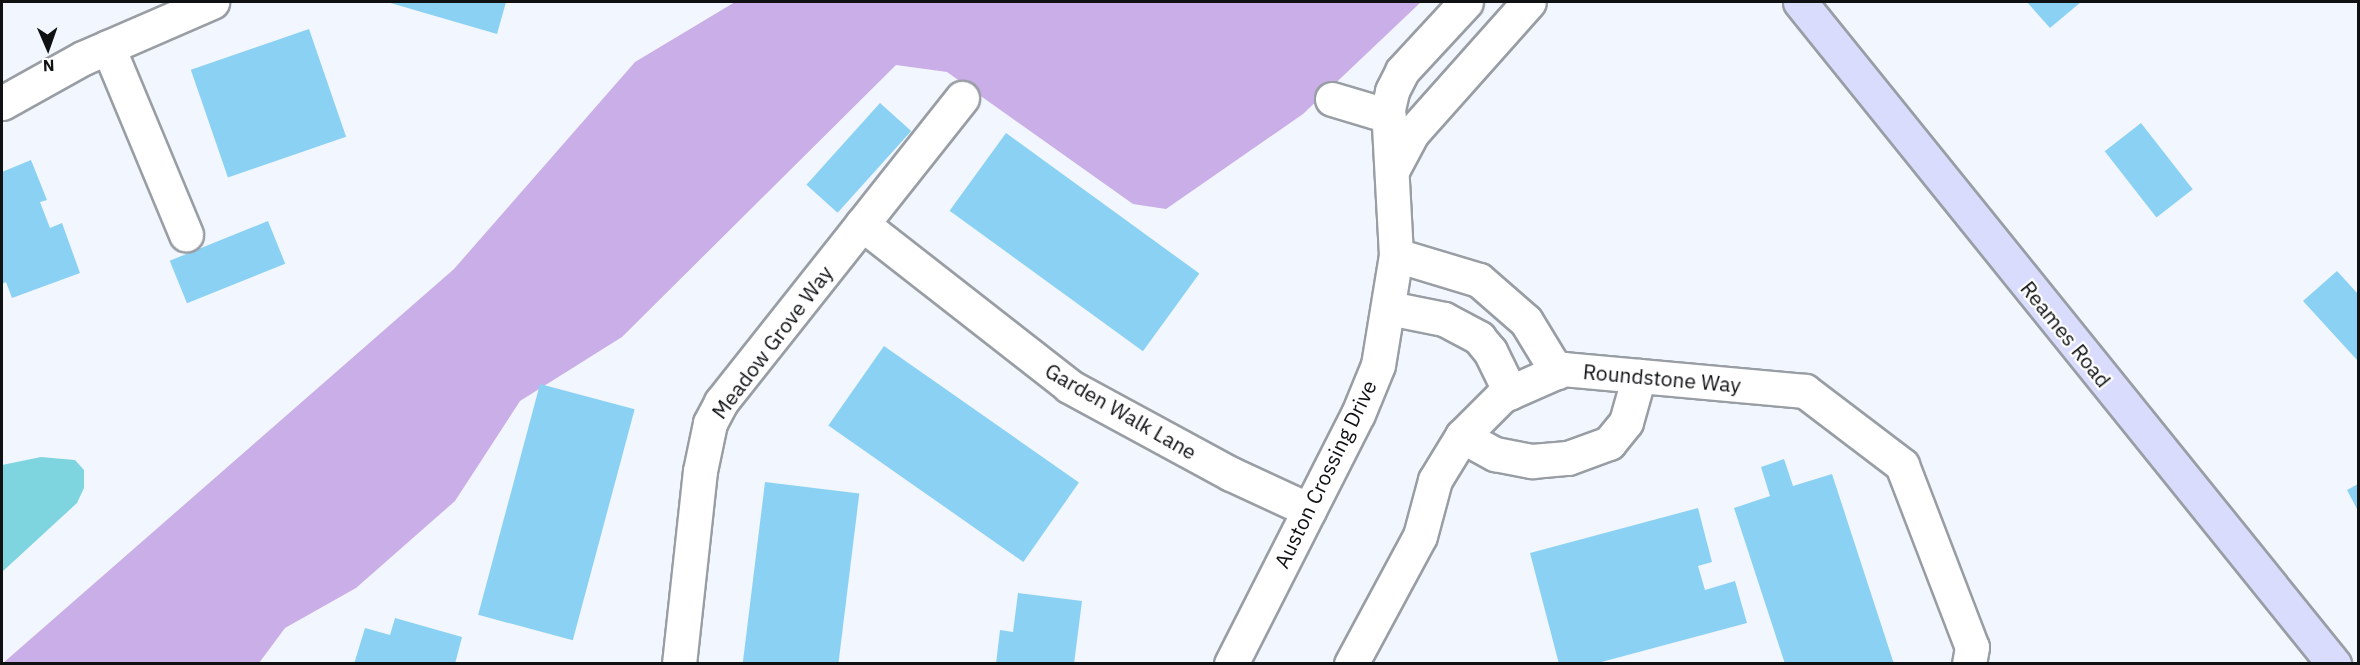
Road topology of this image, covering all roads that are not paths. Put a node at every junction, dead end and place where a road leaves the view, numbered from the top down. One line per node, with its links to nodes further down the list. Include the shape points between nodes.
1 (212, 2): 5 (street)
2 (1466, 2): 9 (street, Auston Crossing Drive, via 1402,71 1392,91)
3 (1527, 2): 10 (street, Auston Crossing Drive, via 1413,132)
4 (1800, 2): 24 (main road, Reames Road)
5 (108, 47): 8 (street); 12 (street)
6 (962, 98): 11 (street, Meadow Grove Way)
7 (1332, 99): 9 (street)
8 (2, 104)
9 (1389, 116): 10 (street, Auston Crossing Drive)
10 (1394, 167): 13 (street, Auston Crossing Drive)
11 (862, 224): 19 (street, Garden Walk Lane, via 1070,386 1231,474); 20 (street, Meadow Grove Way, via 721,402 710,423 700,471)
12 (186, 234)
13 (1396, 255): 14 (street, Auston Crossing Drive); 15 (street, via 1479,280 1526,321)
14 (1389, 308): 17 (street, via 1444,320 1479,338); 19 (street, Auston Crossing Drive, via 1378,365)
15 (1557, 372): 16 (street, Roundstone Way); 17 (street, Roundstone Way)
16 (1639, 376): 18 (street, via 1626,422 1609,443 1568,459 1532,461 1495,454); 23 (street, Roundstone Way, via 1805,391 1902,465 1972,647)
17 (1510, 392): 18 (street, Roundstone Way)
18 (1462, 436): 22 (street, Roundstone Way, via 1435,480 1420,536)
19 (1309, 510): 21 (street, Auston Crossing Drive)
20 (678, 663)
21 (1231, 663)
22 (1351, 663)
23 (1969, 663)
24 (2334, 663)

